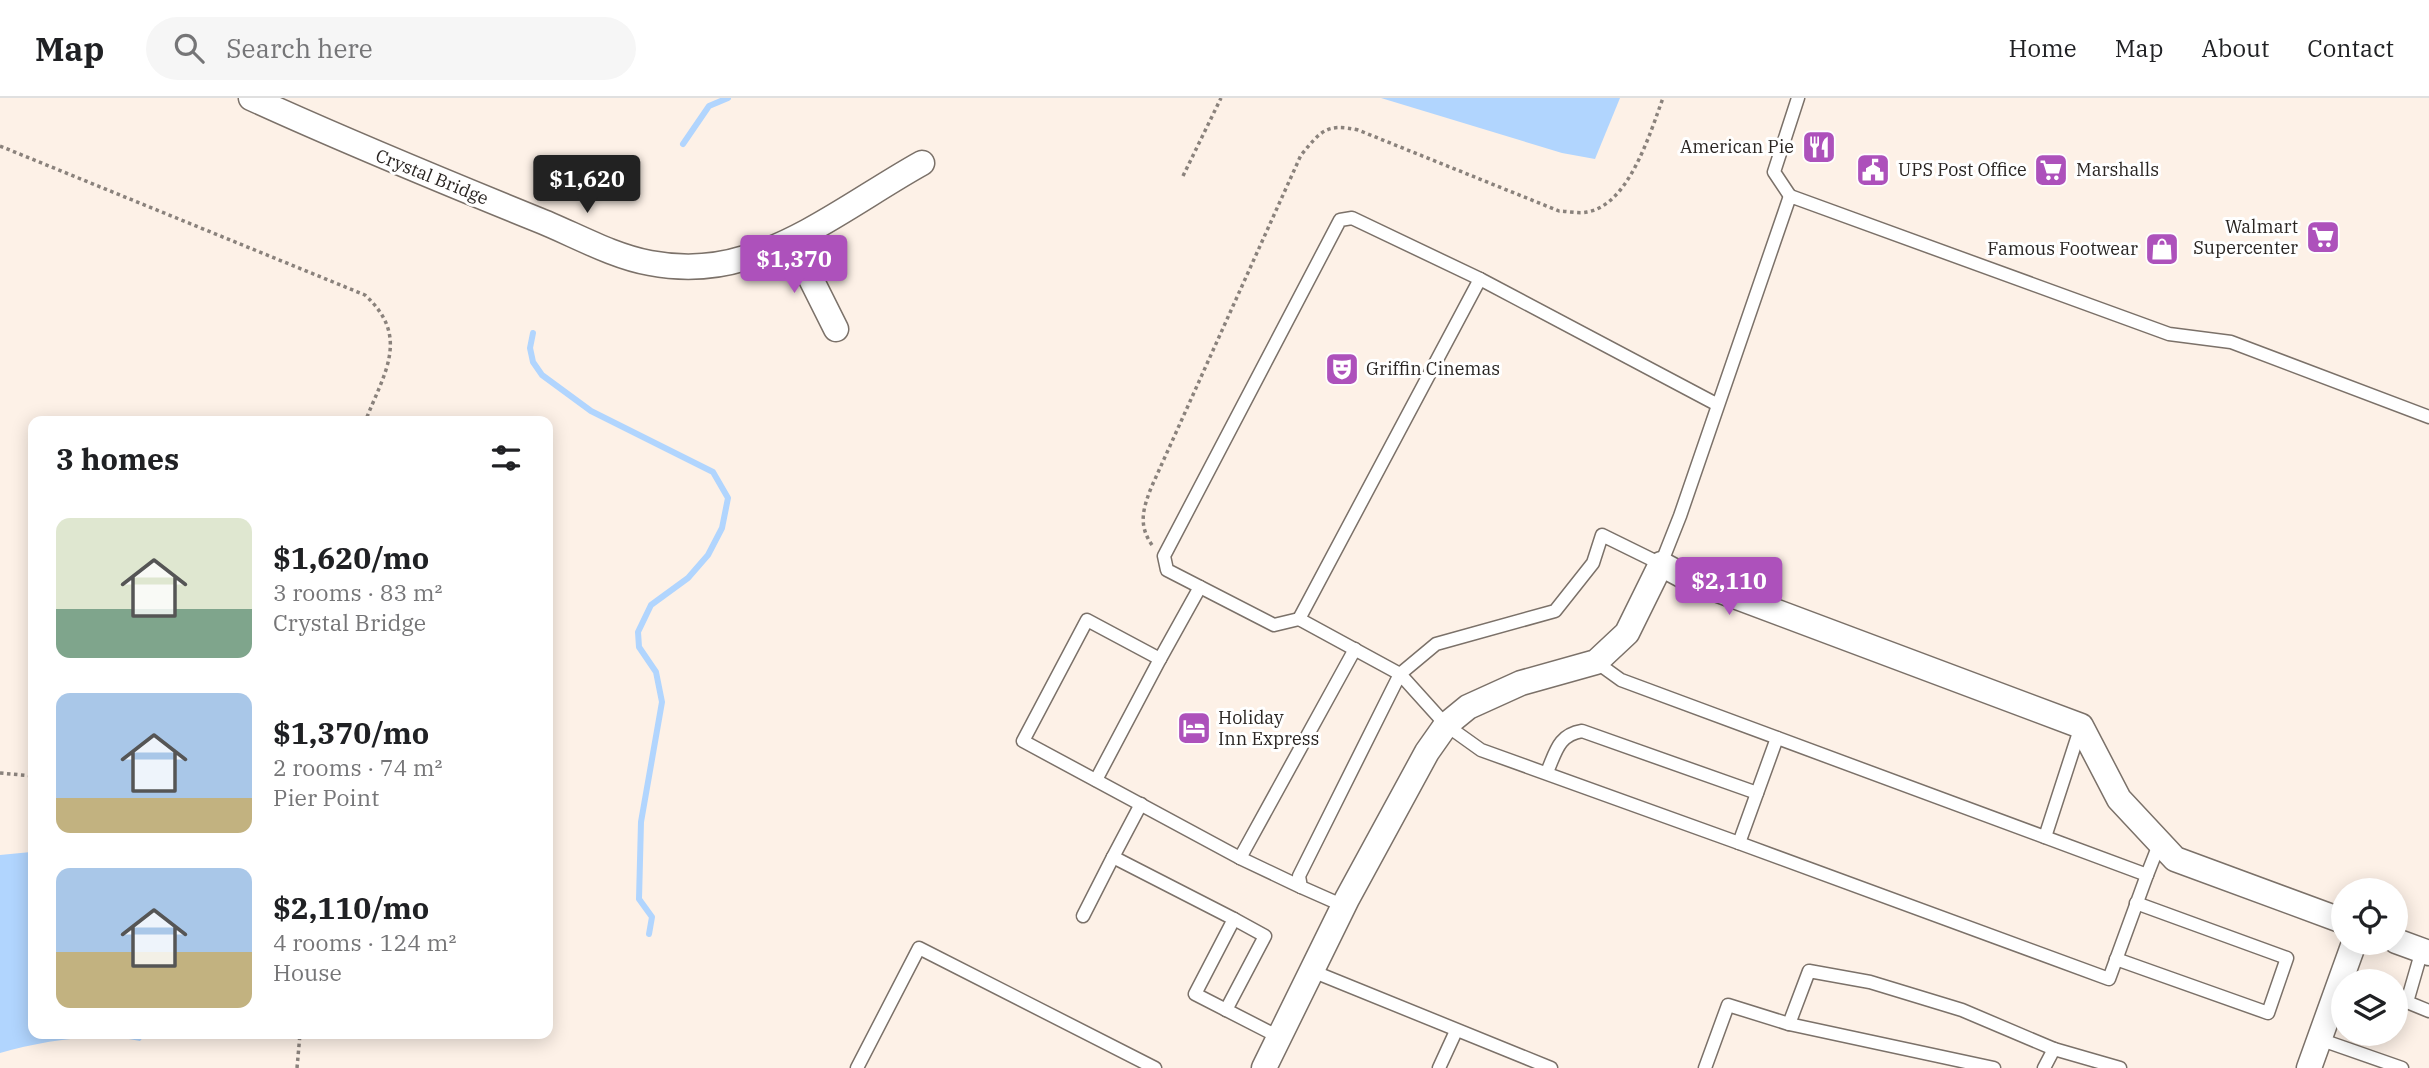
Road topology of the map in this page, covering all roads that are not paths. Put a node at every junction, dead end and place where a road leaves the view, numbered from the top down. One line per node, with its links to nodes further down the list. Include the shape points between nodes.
1 (251, 98): 5 (street, Crystal Bridge, via 379,156 646,262 699,268 744,259)
2 (1798, 98): 4 (lane, via 1774,172)
3 (922, 163): 5 (street, Crystal Bridge)
4 (1790, 196): 8 (lane); 9 (lane, via 2169,334 2231,342)
5 (792, 241): 7 (street)
6 (1480, 279): 8 (lane); 11 (lane, via 1352,218 1340,220 1164,556 1167,570); 12 (lane)
7 (836, 329)
8 (1718, 405): 10 (lane)
9 (2429, 417)
10 (1661, 564): 15 (street, via 1628,633); 16 (lane, via 1602,535 1593,563 1555,611 1436,644); 18 (street, via 1689,579)
11 (1200, 587): 12 (lane, via 1274,625); 14 (lane)
12 (1299, 618): 13 (lane)
13 (1355, 649): 16 (lane); 28 (lane)
14 (1160, 659): 21 (lane); 21 (lane, via 1087,620 1023,741)
15 (1595, 662): 17 (street, via 1521,683 1468,707); 19 (lane, via 1621,680)
16 (1400, 674): 17 (lane); 30 (lane, via 1299,876)
17 (1446, 725): 20 (lane, via 1481,750); 32 (street)
18 (2081, 726): 24 (lane); 25 (street, via 2119,799)
19 (1777, 738): 22 (lane); 24 (lane)
20 (1547, 772): 22 (lane, via 1560,741 1582,731); 26 (lane)
21 (1096, 780): 23 (lane)
22 (1757, 793): 26 (lane)
23 (1141, 804): 27 (lane); 28 (lane)
24 (2046, 837): 29 (lane)
25 (2161, 842): 29 (lane); 34 (street, via 2175,859)
26 (1739, 843): 39 (lane, via 2109,979)
27 (1113, 857): 33 (lane); 35 (lane)
28 (1240, 859): 30 (lane)
29 (2147, 875): 31 (lane)
30 (1301, 887): 32 (lane)
31 (2136, 903): 39 (lane); 39 (lane, via 2287,958 2268,1013)
32 (1344, 906): 40 (street)
33 (1083, 916)
34 (2331, 917)
35 (1234, 919): 41 (lane, via 1265,936); 41 (lane, via 1195,994)
36 (2408, 945): 37 (street)
37 (2426, 952): 42 (lane, via 2407,1002)
38 (2350, 955): 46 (street)
39 (2116, 958)
40 (1312, 971): 44 (lane); 45 (street)
41 (1226, 1010): 45 (lane)
42 (2429, 1011)
43 (1789, 1024): 47 (lane, via 1809,971 1870,982 1950,1006); 55 (lane, via 1728,1005); 56 (lane)
44 (1456, 1031): 53 (lane); 54 (lane)
45 (1279, 1037): 52 (street)
46 (2319, 1039): 59 (street); 60 (lane)
47 (2054, 1049): 57 (lane); 58 (lane)
48 (1129, 1055): 49 (lane, via 919,948); 50 (lane); 51 (lane)
49 (857, 1068)
50 (1122, 1068)
51 (1155, 1068)
52 (1264, 1068)
53 (1439, 1068)
54 (1550, 1068)
55 (1705, 1068)
56 (1994, 1068)
57 (2043, 1068)
58 (2120, 1068)
59 (2309, 1068)
60 (2402, 1068)

